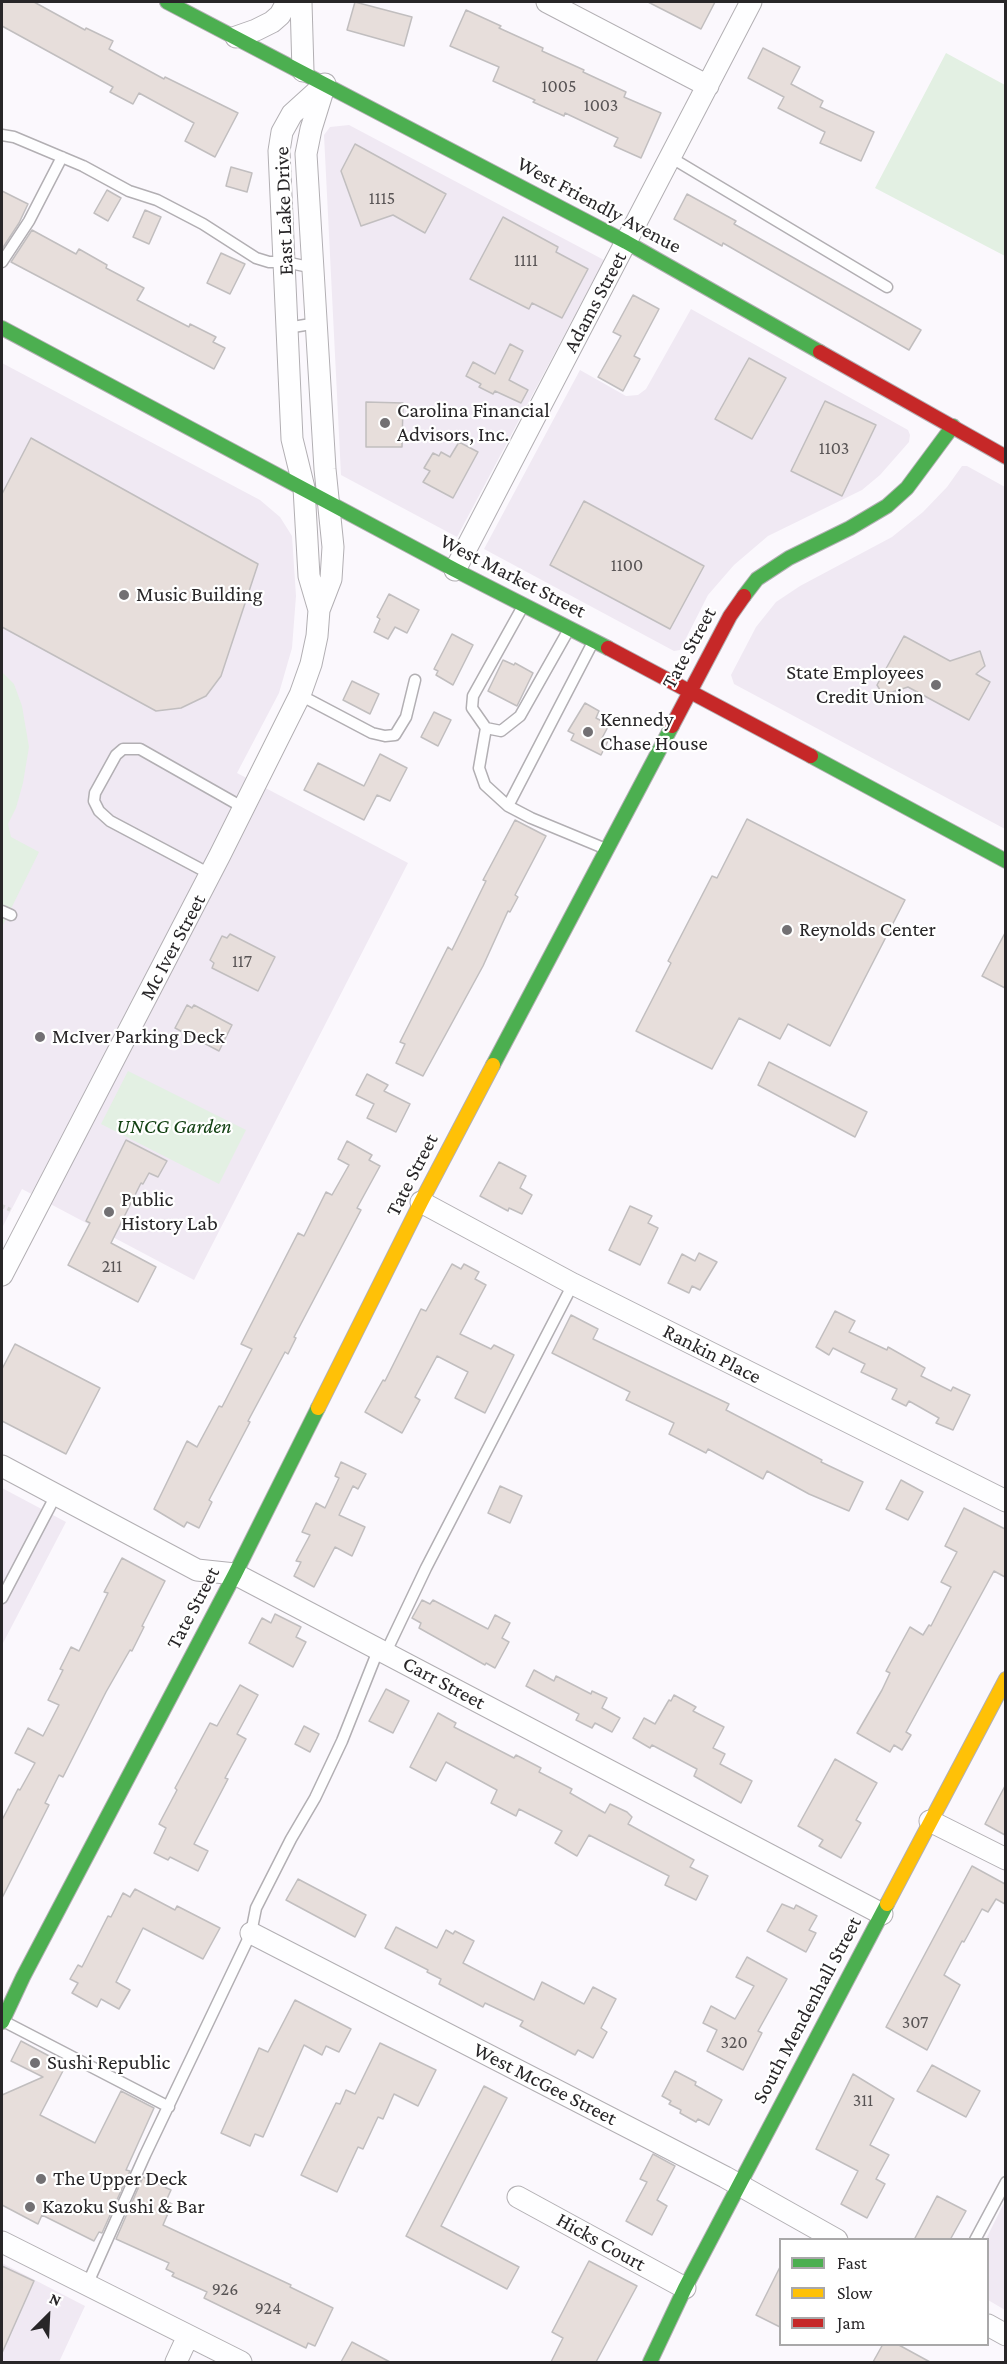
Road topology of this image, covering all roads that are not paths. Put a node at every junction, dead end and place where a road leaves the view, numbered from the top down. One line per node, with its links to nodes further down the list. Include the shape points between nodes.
1 (167, 2): 6 (street, West Friendly Avenue)
2 (287, 2): 6 (street, via 272,22)
3 (301, 2): 7 (street)
4 (547, 2): 9 (street)
5 (751, 2): 9 (street, Adams Street)
6 (236, 37): 7 (street, West Friendly Avenue)
7 (303, 71): 8 (street, West Friendly Avenue)
8 (326, 84): 13 (street, West Friendly Avenue); 15 (street, East Lake Drive, via 292,114 282,132 279,151); 16 (street, East Lake Drive, via 306,154)
9 (708, 86): 12 (street, Adams Street)
10 (2, 135): 11 (lane)
11 (62, 157): 14 (lane); 15 (lane, via 129,191 157,200 256,258)
12 (670, 158): 13 (street, Adams Street); 17 (lane)
13 (626, 242): 21 (street, West Friendly Avenue); 25 (street, Adams Street)
14 (2, 262)
15 (285, 262): 16 (lane); 20 (street, East Lake Drive)
16 (314, 268): 18 (street, East Lake Drive)
17 (887, 287)
18 (317, 323): 20 (lane); 24 (street, East Lake Drive)
19 (2, 328): 23 (street, West Market Street)
20 (288, 328): 23 (street, East Lake Drive, via 292,439)
21 (953, 426): 22 (street, West Friendly Avenue); 31 (street, Tate Street, via 907,488 887,506 757,579 730,616)
22 (1005, 457)
23 (304, 488): 24 (street, West Market Street); 27 (street, Mc Iver Street, via 309,576)
24 (329, 502): 25 (street, West Market Street); 27 (street, Mc Iver Street, via 331,579)
25 (455, 570): 26 (street, West Market Street)
26 (524, 605): 28 (street, West Market Street); 33 (lane, via 473,696 472,708)
27 (319, 610): 32 (street, Mc Iver Street, via 317,636)
28 (570, 628): 29 (street, West Market Street); 33 (lane, via 520,716 501,731)
29 (594, 641): 31 (street, West Market Street); 34 (lane)
30 (415, 680): 32 (lane, via 406,717 394,735 372,732)
31 (690, 690): 36 (street, Tate Street); 37 (street, West Market Street)
32 (300, 695): 35 (street, Mc Iver Street)
33 (486, 728): 34 (lane, via 479,768 485,785)
34 (508, 806): 36 (lane)
35 (244, 808): 38 (street, Mc Iver Street); 38 (lane, via 140,749 123,749 116,755 94,793 99,811 110,821)
36 (607, 849): 39 (street, Tate Street)
37 (1005, 861)
38 (210, 874): 40 (street, Mc Iver Street)
39 (422, 1202): 41 (street, Rankin Place); 45 (street, Tate Street)
40 (2, 1275)
41 (573, 1284): 44 (street, Rankin Place); 47 (lane)
42 (2, 1466): 43 (street, Carr Street)
43 (56, 1495): 45 (street, Carr Street, via 198,1570); 46 (lane)
44 (1005, 1501)
45 (235, 1574): 47 (street, Carr Street); 53 (street, Tate Street)
46 (2, 1598)
47 (382, 1650): 51 (street, Carr Street); 52 (lane, via 315,1798 256,1908)
48 (1005, 1679): 49 (street, South Mendenhall Street)
49 (930, 1821): 50 (street); 51 (street, South Mendenhall Street)
50 (1005, 1859)
51 (882, 1914): 56 (street, South Mendenhall Street)
52 (251, 1933): 54 (lane); 56 (street, West McGee Street)
53 (2, 2021): 54 (lane)
54 (169, 2107): 61 (lane)
55 (1005, 2182): 59 (lane)
56 (739, 2184): 58 (street, West McGee Street); 62 (street, South Mendenhall Street)
57 (518, 2197): 62 (street, Hicks Court)
58 (834, 2238)
59 (976, 2238)
60 (2, 2242): 61 (street)
61 (87, 2285): 65 (street)
62 (685, 2288): 68 (street, South Mendenhall Street)
63 (989, 2326): 64 (street)
64 (1005, 2335)
65 (188, 2336): 66 (street); 67 (street)
66 (176, 2362)
67 (241, 2362)
68 (650, 2362)

